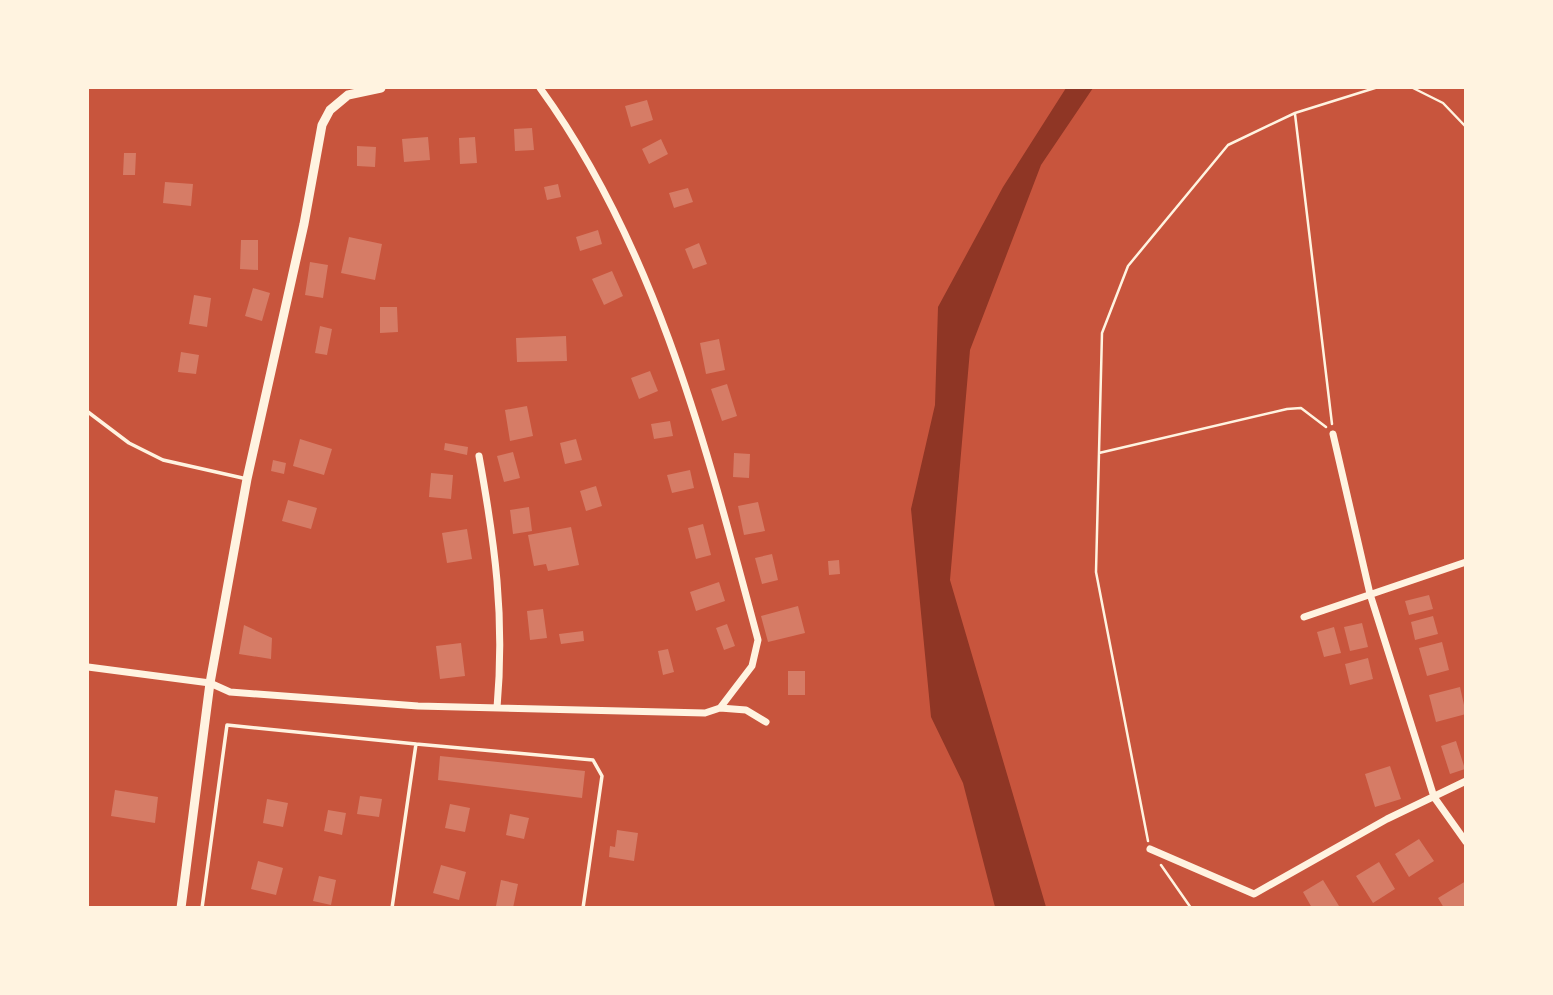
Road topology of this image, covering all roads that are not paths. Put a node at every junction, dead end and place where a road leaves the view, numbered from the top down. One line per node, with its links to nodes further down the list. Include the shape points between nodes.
1 (381, 88): 6 (street, via 348,95 330,110 322,125)
2 (540, 88): 13 (street, via 586,157 621,225 670,346 715,483 758,640 752,666)
3 (88, 412): 6 (lane, via 129,443 163,460)
4 (1333, 434): 8 (street)
5 (479, 456): 12 (street, via 500,591)
6 (247, 479): 11 (street)
7 (1465, 562): 8 (street)
8 (1370, 594): 9 (street); 17 (street)
9 (1304, 617)
10 (88, 667): 11 (street)
11 (210, 683): 12 (street, via 230,692); 20 (street)
12 (497, 708): 13 (street, via 693,713)
13 (720, 708): 14 (street, via 746,710)
14 (766, 722)
15 (416, 744): 21 (lane, via 228,725); 22 (lane); 23 (lane, via 593,760 602,776)
16 (1465, 780): 17 (street)
17 (1434, 797): 18 (street); 19 (street, via 1254,894)
18 (1465, 842)
19 (1150, 849)
20 (181, 908)
21 (202, 908)
22 (392, 908)
23 (583, 908)

